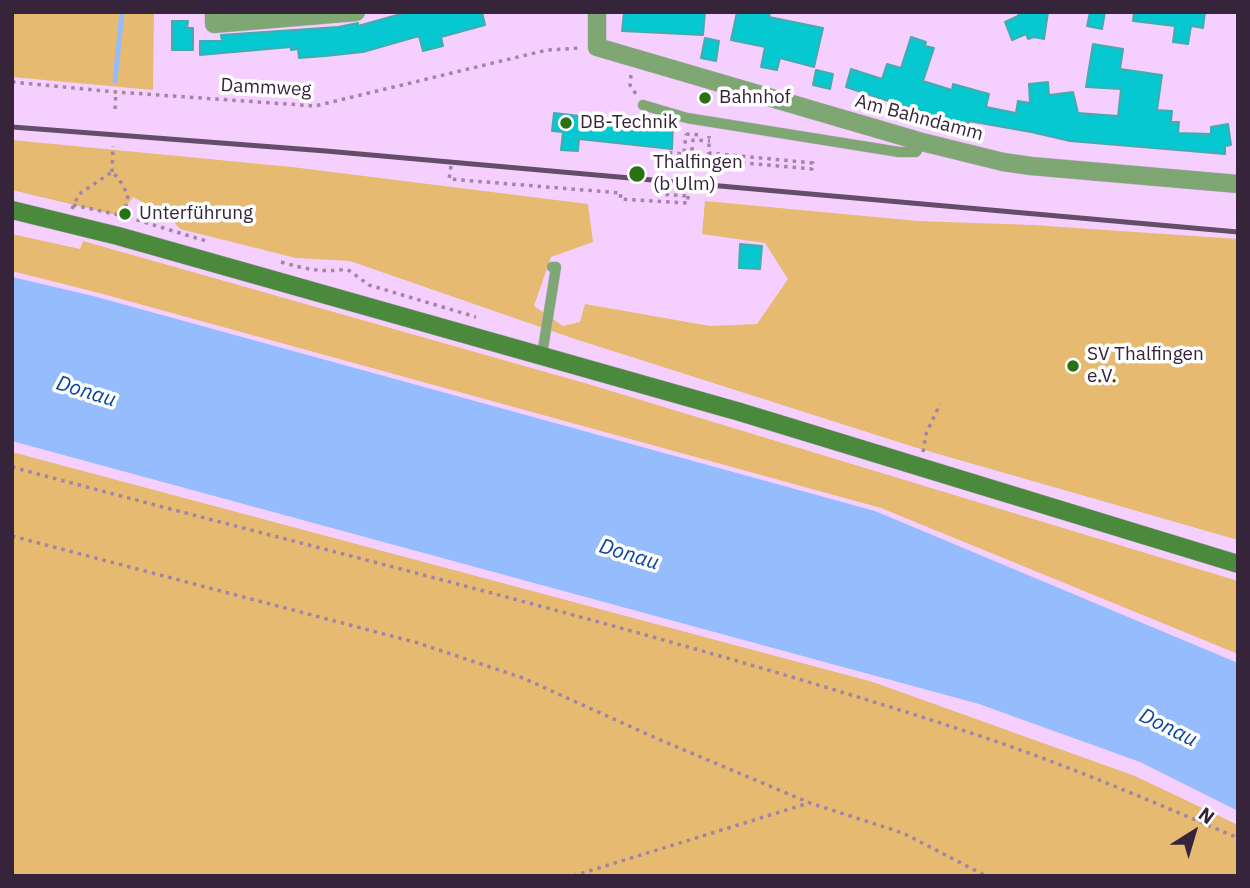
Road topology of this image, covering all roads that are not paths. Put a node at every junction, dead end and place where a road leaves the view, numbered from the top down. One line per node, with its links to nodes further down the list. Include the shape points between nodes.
1 (214, 12): 2 (street, via 214,24)
2 (356, 12)
3 (597, 12): 5 (street, Am Bahndamm, via 597,47)
4 (643, 104): 5 (lane, via 687,118 899,152 916,152)
5 (922, 142): 6 (street, Am Bahndamm, via 1031,166)
6 (1238, 184)
7 (12, 210): 9 (street)
8 (552, 267): 9 (lane, via 556,267)
9 (541, 355): 10 (street)
10 (1238, 564)

